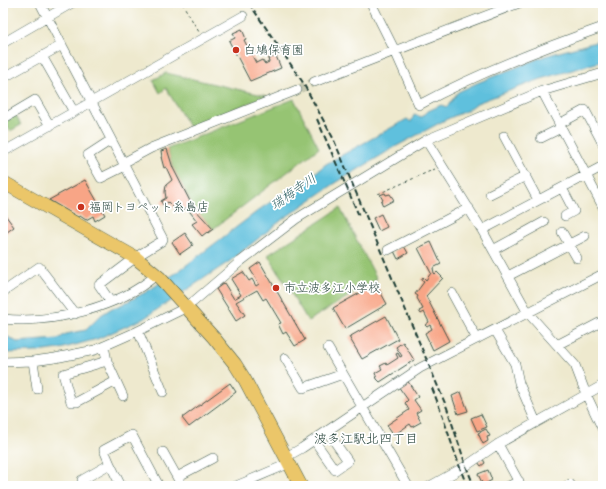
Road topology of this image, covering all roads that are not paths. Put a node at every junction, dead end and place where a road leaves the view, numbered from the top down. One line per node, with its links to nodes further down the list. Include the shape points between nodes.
1 (40, 3): 6 (street)
2 (72, 3): 6 (street)
3 (370, 3): 10 (street)
4 (519, 3): 10 (street)
5 (243, 16): 17 (street)
6 (47, 17): 8 (street); 9 (street)
7 (603, 27): 10 (street, via 497,67 419,104)
8 (3, 44)
9 (62, 45): 11 (street); 17 (street)
10 (395, 51): 14 (street)
11 (42, 56): 13 (street); 18 (street)
12 (603, 73): 16 (street)
13 (3, 78)
14 (314, 82)
15 (297, 90): 28 (street, via 151,148)
16 (542, 91): 21 (street); 25 (street)
17 (92, 102): 18 (street); 24 (street)
18 (74, 112): 20 (street)
19 (3, 119): 20 (street, via 35,100)
20 (50, 126): 27 (street)
21 (560, 126): 23 (street); 26 (street, via 585,110); 31 (street)
22 (504, 136): 30 (street)
23 (541, 138)
24 (112, 140): 28 (street); 28 (street, via 88,155 101,178)
25 (426, 140): 37 (street); 54 (street, via 296,219 193,302)
26 (603, 144)
27 (3, 150)
28 (124, 164): 46 (street, via 163,239)
29 (603, 166): 31 (street)
30 (526, 176): 34 (street); 35 (street)
31 (586, 176): 33 (street); 36 (street)
32 (3, 182): 46 (highway)
33 (562, 188): 35 (street); 38 (street, via 574,211)
34 (490, 194)
35 (538, 200): 40 (street)
36 (603, 207)
37 (468, 208): 40 (street); 44 (street)
38 (565, 216)
39 (544, 222): 45 (street)
40 (482, 230): 45 (street)
41 (562, 232): 43 (street)
42 (585, 236): 43 (street)
43 (569, 244): 47 (street); 49 (street)
44 (388, 250)
45 (493, 250): 49 (street)
46 (136, 258): 50 (highway); 53 (street, via 99,285)
47 (577, 258)
48 (603, 274): 55 (street)
49 (508, 276): 55 (street)
50 (158, 277): 53 (street); 54 (highway)
51 (3, 292): 56 (street, via 39,267)
52 (452, 293): 61 (street)
53 (110, 302): 56 (street)
54 (183, 303): 60 (street, via 179,311); 84 (highway, via 235,364)
55 (528, 313): 59 (street); 62 (street)
56 (75, 314): 57 (street, via 36,320)
57 (3, 319)
58 (603, 321): 62 (street)
59 (494, 330): 61 (street); 77 (street, via 515,364 519,383)
60 (138, 331): 63 (street); 73 (street)
61 (477, 339): 76 (street, via 423,366)
62 (557, 345): 74 (street, via 575,365)
63 (104, 346): 66 (street); 67 (street)
64 (328, 348): 69 (street)
65 (285, 358): 69 (street, via 303,388)
66 (33, 361): 68 (street); 71 (street)
67 (107, 361): 70 (street); 70 (street, via 63,374 71,402 77,402)
68 (4, 365)
69 (343, 374): 76 (street)
70 (116, 381): 75 (street)
71 (37, 389)
72 (602, 389): 74 (street)
73 (163, 392)
74 (586, 394): 77 (street); 78 (street)
75 (123, 396)
76 (362, 407): 79 (street); 94 (street)
77 (536, 422): 81 (street)
78 (603, 430)
79 (327, 431): 80 (street); 80 (street, via 348,461 336,470)
80 (314, 440): 84 (street)
81 (498, 444): 87 (street); 95 (street)
82 (163, 452): 86 (street)
83 (213, 458): 86 (street)
84 (288, 460): 92 (street); 93 (highway)
85 (110, 464): 88 (street, via 82,480); 89 (street); 90 (street, via 104,450 132,435)
86 (177, 478): 91 (street)
87 (520, 484): 96 (street)
88 (86, 486)
89 (121, 486)
90 (159, 486)
91 (182, 486)
92 (236, 486)
93 (301, 486)
94 (408, 486)
95 (430, 486)
96 (509, 486)

